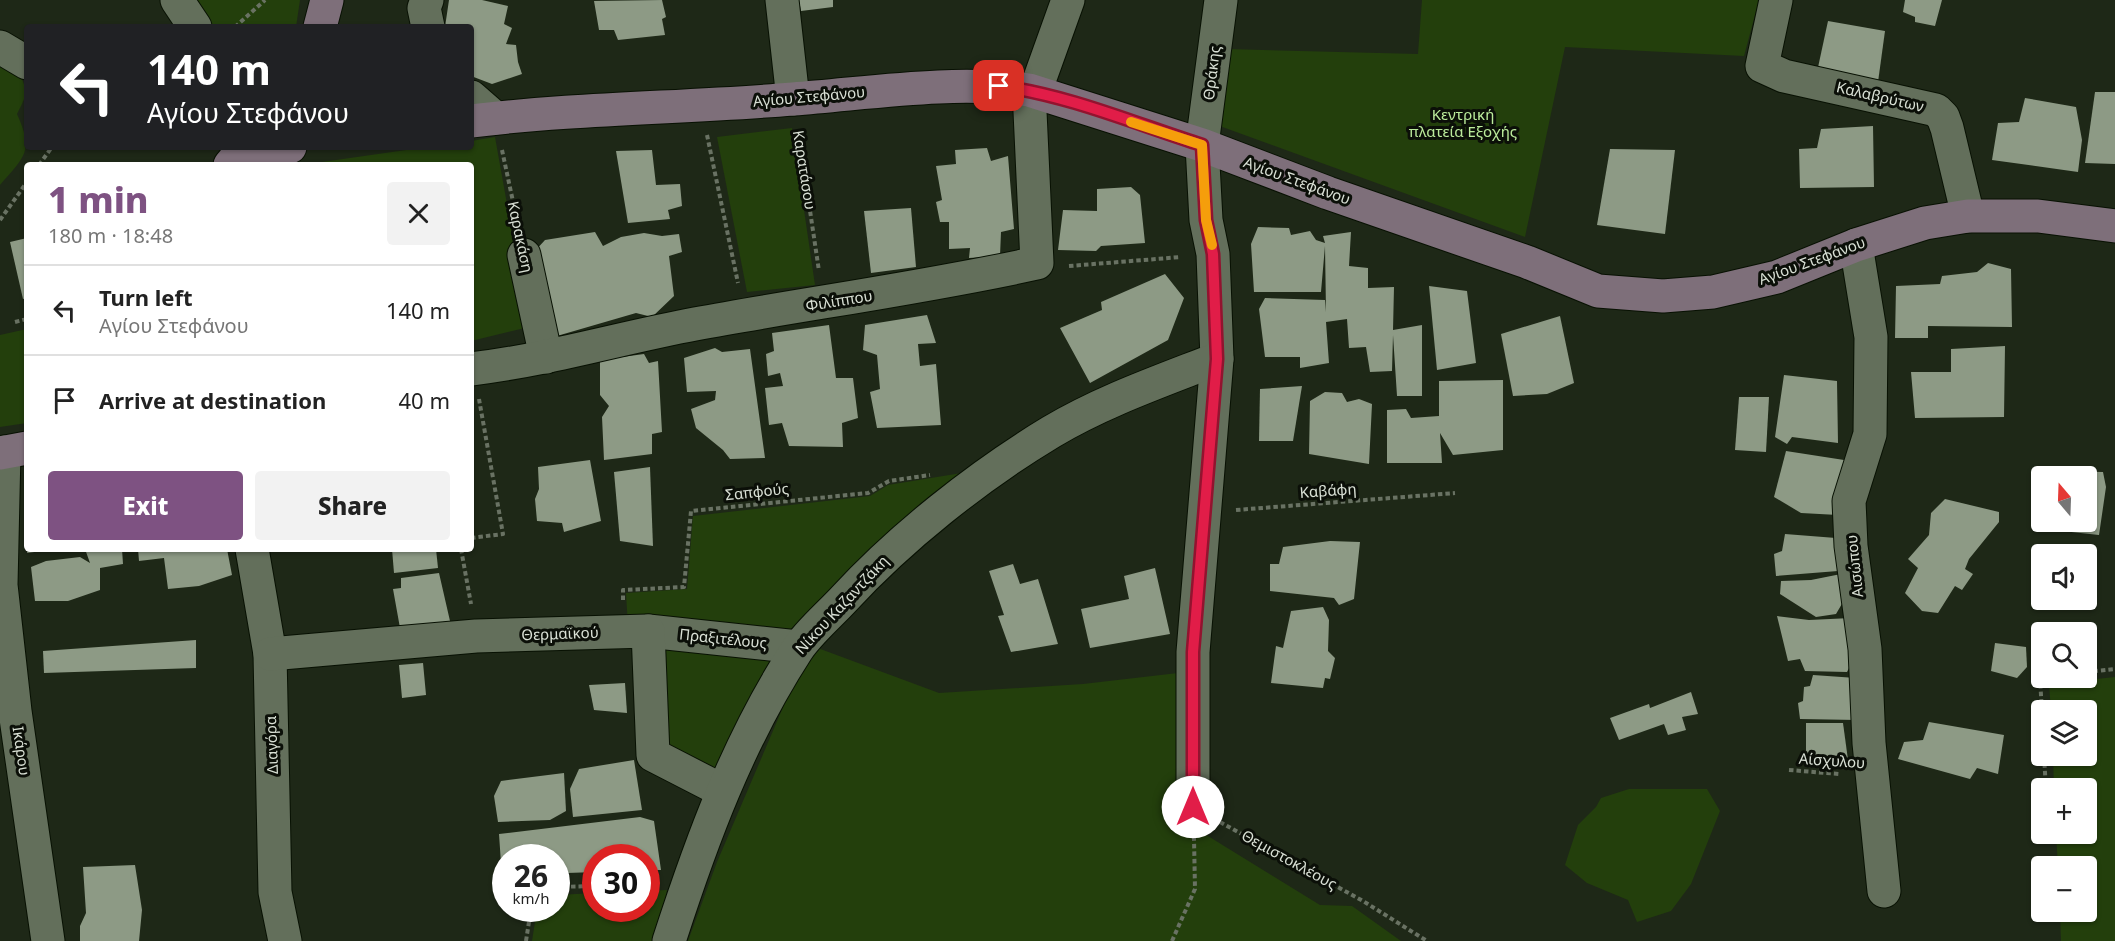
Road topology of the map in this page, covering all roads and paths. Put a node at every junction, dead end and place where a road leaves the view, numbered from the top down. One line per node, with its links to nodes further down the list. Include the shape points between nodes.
1 (177, 0): 9 (street)
2 (265, 0): 10 (path)
3 (327, 0): 11 (street)
4 (427, 0): 12 (street, via 424,8)
5 (782, 0): 16 (street)
6 (1068, 0): 15 (street)
7 (1221, 0): 19 (street, Θράκης)
8 (1776, 0): 23 (street, Καλαβρύτων, via 1762,66 1784,76 1936,110 1947,128)
9 (193, 24)
10 (238, 24)
11 (321, 24)
12 (427, 24)
13 (0, 47): 14 (street)
14 (24, 61)
15 (1032, 91): 16 (street, Αγίου Στεφάνου, via 999,86 922,87); 19 (street, Αγίου Στεφάνου); 30 (street, Φιλίππου, via 1037,263)
16 (793, 99): 17 (street, Αγίου Στεφάνου); 30 (path, Καρατάσου)
17 (700, 105): 18 (street, Αγίου Στεφάνου); 31 (path)
18 (479, 112): 28 (path, Καρακάση)
19 (1202, 145): 26 (street, Αγίου Στεφάνου, via 1598,291 1663,296 1713,292 1777,277); 27 (street, via 1206,220)
20 (272, 150): 21 (street)
21 (231, 157)
22 (24, 186): 24 (path)
23 (1968, 216): 25 (street, Αγίου Στεφάνου, via 2038,216); 26 (street, Αγίου Στεφάνου, via 1925,223)
24 (0, 220)
25 (2115, 226)
26 (1856, 245): 52 (street, Αισώπου, via 1871,337 1870,435 1850,501 1851,546 1865,650)
27 (1213, 254): 29 (path); 35 (street)
28 (524, 255): 34 (street, Καρακάση)
29 (1061, 267)
30 (824, 303): 31 (street, Φιλίππου)
31 (744, 315): 34 (street, Φιλίππου)
32 (24, 320): 33 (path)
33 (15, 322)
34 (546, 357): 36 (street, Φιλίππου)
35 (1217, 359): 41 (street); 47 (street, Νίκου Καζαντζάκη, via 1120,397 1052,431 990,472 874,566)
36 (474, 369)
37 (474, 380): 42 (path, via 503,534)
38 (10, 451): 57 (street, Ικάρου, via 1,585)
39 (933, 474): 45 (path, Σαπφούς, via 889,481 868,493 691,511 684,587 623,590)
40 (1455, 494): 41 (path, Καβάφη)
41 (1203, 512): 54 (street, via 1193,652)
42 (474, 538)
43 (253, 552): 48 (street, Διαγόρα)
44 (462, 552): 46 (path)
45 (636, 631): 46 (street, Θερμαϊκού); 47 (street, Πραξιτέλους); 53 (street, via 652,755)
46 (476, 636): 48 (street, Θερμαϊκού)
47 (798, 648): 53 (street, Νίκου Καζαντζάκη, via 758,714)
48 (270, 654): 58 (street, Διαγόρα, via 275,892)
49 (2115, 669): 50 (path)
50 (2097, 671)
51 (1789, 770): 52 (path, Αίσχυλου)
52 (1873, 776): 55 (street, Αισώπου)
53 (723, 791): 60 (street, Νίκου Καζαντζάκη, via 704,834)
54 (1193, 807): 61 (path, via 1195,889); 62 (path, Θεμιστοκλέους)
55 (1884, 891)
56 (529, 922): 59 (path)
57 (48, 941)
58 (285, 941)
59 (526, 941)
60 (669, 941)
61 (1172, 941)
62 (1427, 941)

